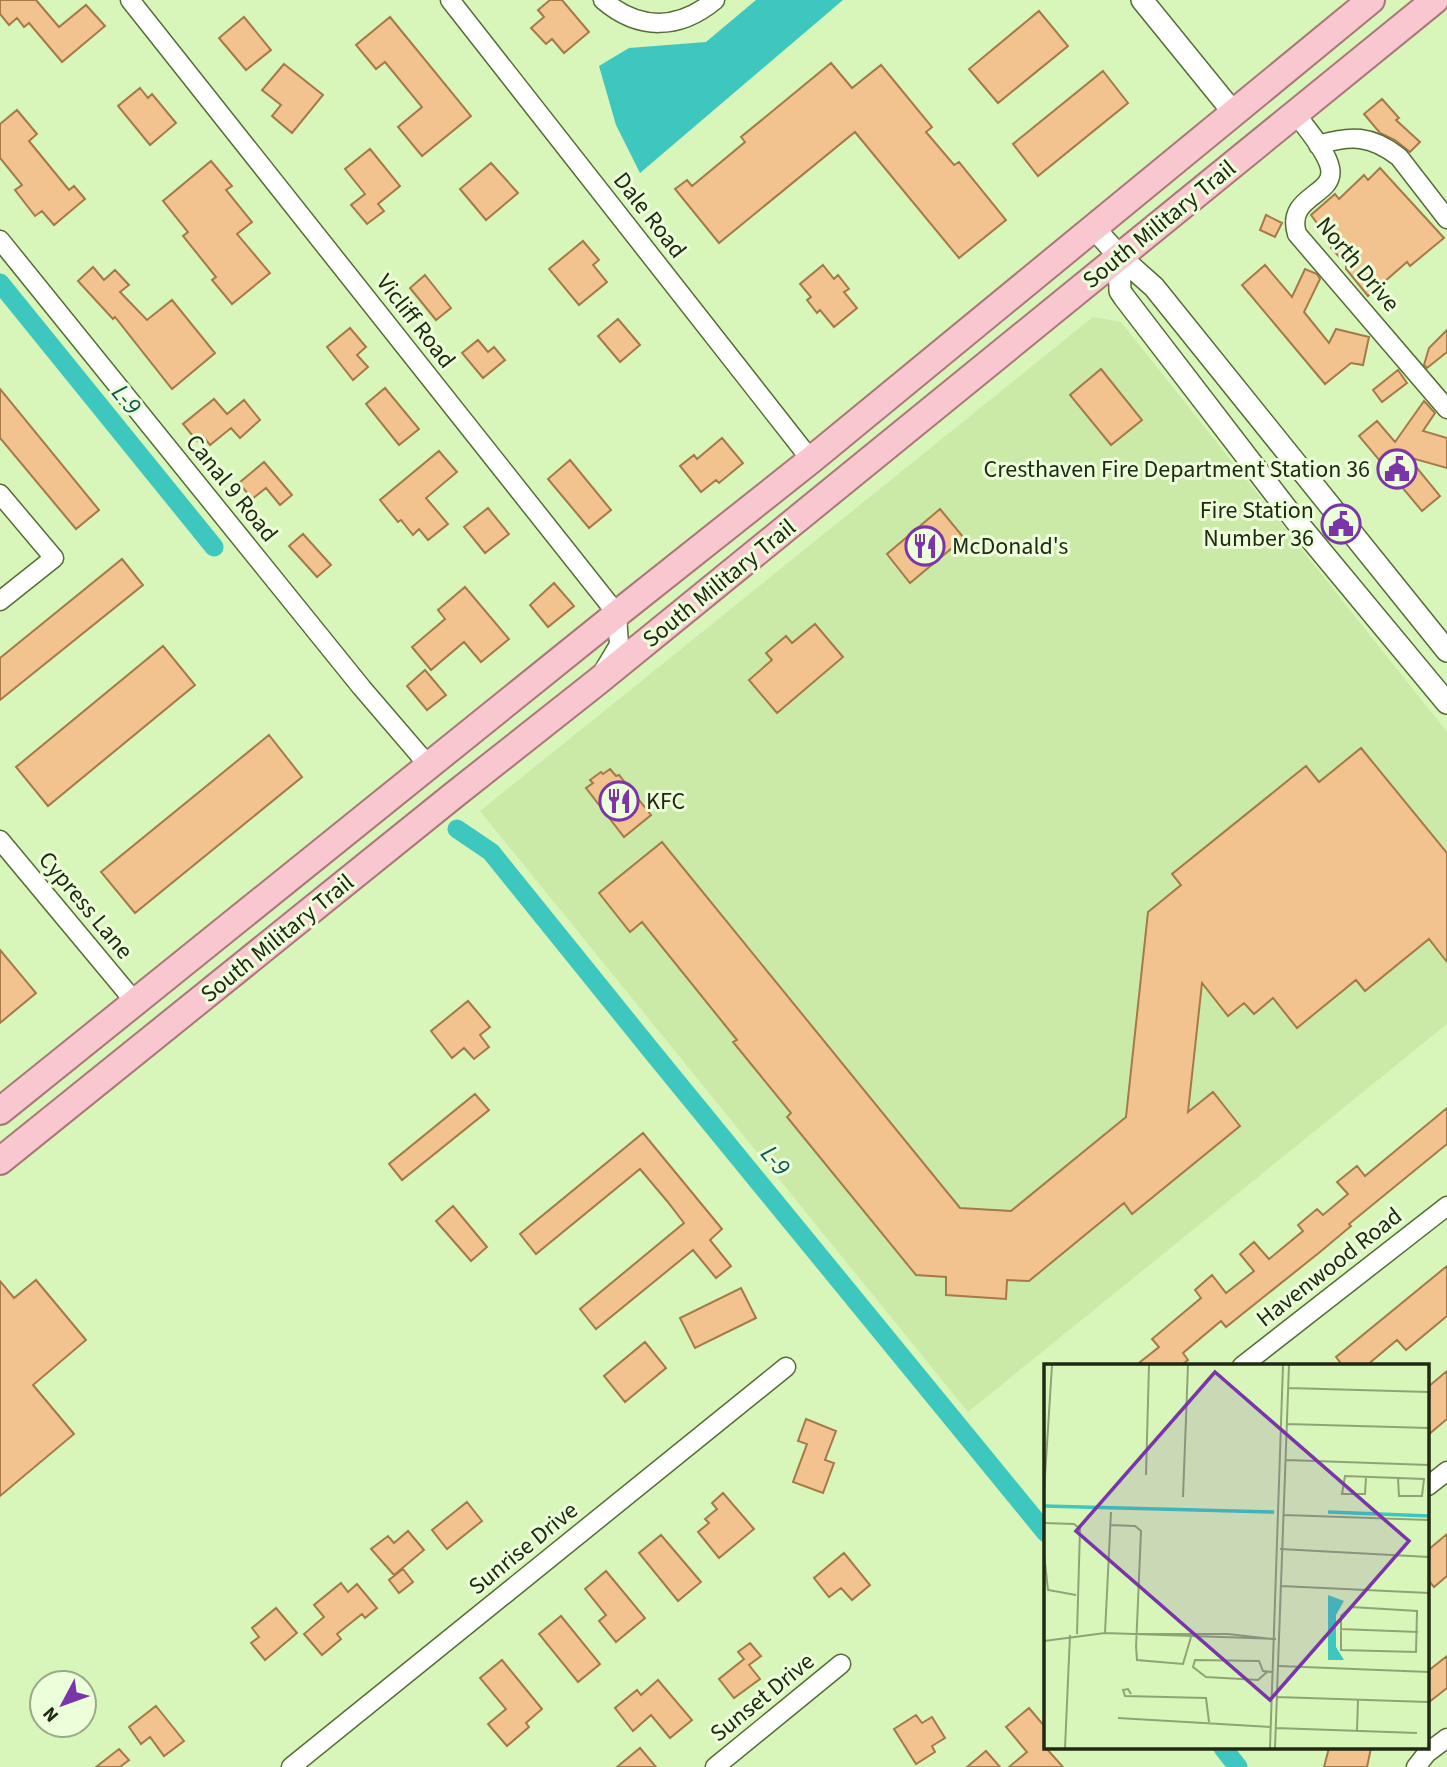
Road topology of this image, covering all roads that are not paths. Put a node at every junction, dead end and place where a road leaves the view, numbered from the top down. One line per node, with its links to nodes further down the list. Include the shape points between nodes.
1 (130, 0): 20 (street, Vicliff Road)
2 (450, 0): 16 (street, Dale Road)
3 (603, 0): 4 (street, via 633,19 659,23 695,14)
4 (715, 0)
5 (1142, 0): 8 (street)
6 (1371, 0): 8 (main road, South Military Trail)
7 (1435, 0): 9 (main road, South Military Trail)
8 (1233, 112): 12 (main road, South Military Trail)
9 (1294, 113): 10 (street, North Drive); 14 (main road, South Military Trail)
10 (1318, 145): 11 (street, via 1353,137 1389,149); 15 (street, North Drive, via 1331,171 1327,183 1297,209 1293,222 1297,234)
11 (1447, 219)
12 (1093, 227): 14 (street); 16 (main road, South Military Trail)
13 (0, 240): 25 (street, Canal 9 Road)
14 (1119, 256): 21 (main road, South Military Trail); 22 (street, via 1154,287); 24 (street, via 1120,291 1296,521)
15 (1447, 409)
16 (811, 460): 18 (main road, South Military Trail)
17 (0, 494): 19 (street, via 54,558)
18 (658, 582): 20 (main road, South Military Trail); 21 (main road)
19 (0, 601)
20 (617, 614): 23 (street, via 619,645); 25 (main road, South Military Trail)
21 (650, 640): 23 (main road, South Military Trail)
22 (1447, 651)
23 (597, 682): 29 (main road, South Military Trail)
24 (1447, 703)
25 (429, 766): 26 (main road, South Military Trail)
26 (339, 838): 28 (main road, South Military Trail); 29 (main road, via 317,869 312,885)
27 (0, 840): 31 (street, Cypress Lane)
28 (258, 903): 30 (main road, via 255,940); 31 (main road, South Military Trail)
29 (316, 906): 30 (main road, South Military Trail)
30 (240, 967): 33 (main road, South Military Trail)
31 (135, 1002): 32 (main road, South Military Trail)
32 (0, 1111)
33 (0, 1161)
34 (1447, 1206): 35 (street, Havenwood Road)
35 (1244, 1364)
36 (786, 1367): 41 (street, Sunrise Drive)
37 (1447, 1471): 38 (street)
38 (1430, 1484)
39 (841, 1664): 42 (street, Sunset Drive)
40 (1447, 1738): 43 (street)
41 (291, 1767)
42 (715, 1767)
43 (1416, 1767)

